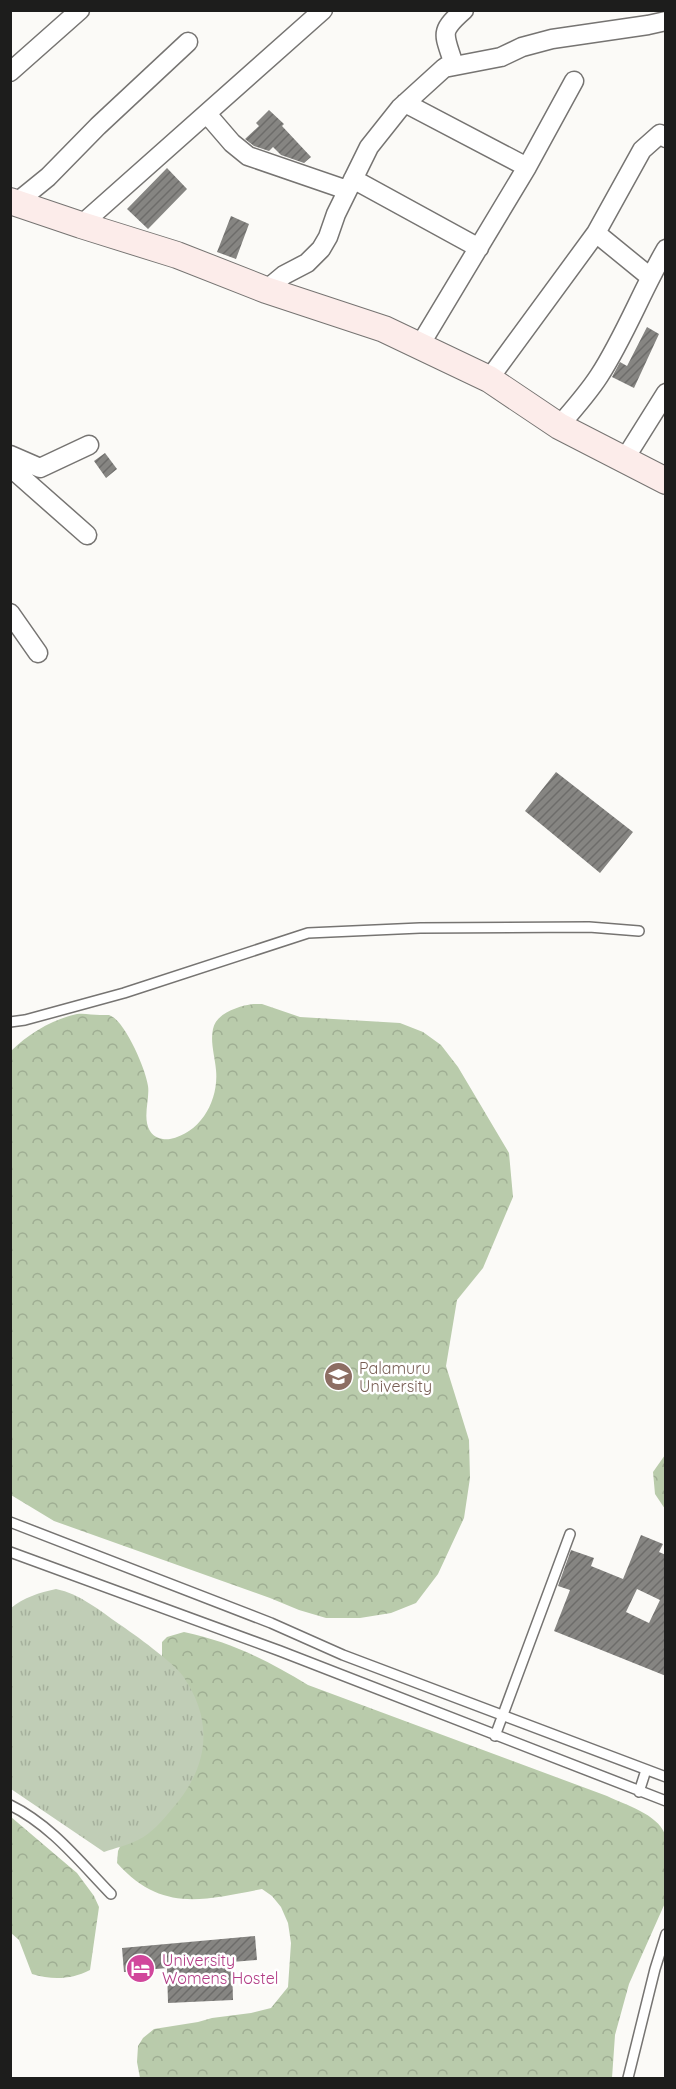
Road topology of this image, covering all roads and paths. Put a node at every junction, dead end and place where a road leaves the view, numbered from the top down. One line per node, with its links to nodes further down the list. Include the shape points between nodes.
1 (80, 10): 7 (street)
2 (323, 10): 10 (street)
3 (464, 10): 6 (street, via 447,29 445,39 453,62)
4 (666, 21): 6 (street, via 552,39 522,46 501,57)
5 (188, 42): 14 (street, via 48,177)
6 (444, 69): 9 (street)
7 (10, 72)
8 (574, 81): 12 (street)
9 (405, 103): 12 (street); 13 (street, via 369,147)
10 (207, 114): 13 (street, via 248,156); 15 (street)
11 (666, 138): 16 (street, via 660,134 642,150)
12 (527, 166): 17 (street)
13 (350, 184): 17 (street); 20 (street, via 321,249 308,263 284,274)
14 (14, 202): 15 (street)
15 (81, 225): 20 (street, via 177,255)
16 (596, 233): 19 (street); 22 (street)
17 (479, 248): 21 (street)
18 (666, 249): 19 (street)
19 (650, 277): 24 (street, via 599,376)
20 (266, 290): 21 (street)
21 (420, 345): 22 (street)
22 (489, 379): 24 (street)
23 (666, 393): 27 (street)
24 (559, 426): 27 (street)
25 (89, 445): 26 (street, via 40,468)
26 (10, 455)
27 (624, 460): 29 (street)
28 (10, 467): 30 (street)
29 (666, 481)
30 (87, 535)
31 (10, 613): 32 (street)
32 (38, 653)
33 (639, 930): 34 (lane, via 420,928 308,933 124,993)
34 (10, 1022)
35 (10, 1522): 38 (lane)
36 (570, 1534): 38 (lane)
37 (10, 1552): 39 (lane, via 280,1651)
38 (502, 1714): 39 (lane); 40 (lane)
39 (495, 1736): 42 (lane)
40 (646, 1770): 41 (lane); 42 (lane)
41 (666, 1777)
42 (639, 1792): 43 (lane)
43 (666, 1801)
44 (10, 1805): 45 (lane, via 63,1842)
45 (111, 1894)
46 (666, 1934): 47 (lane)
47 (628, 2079)

